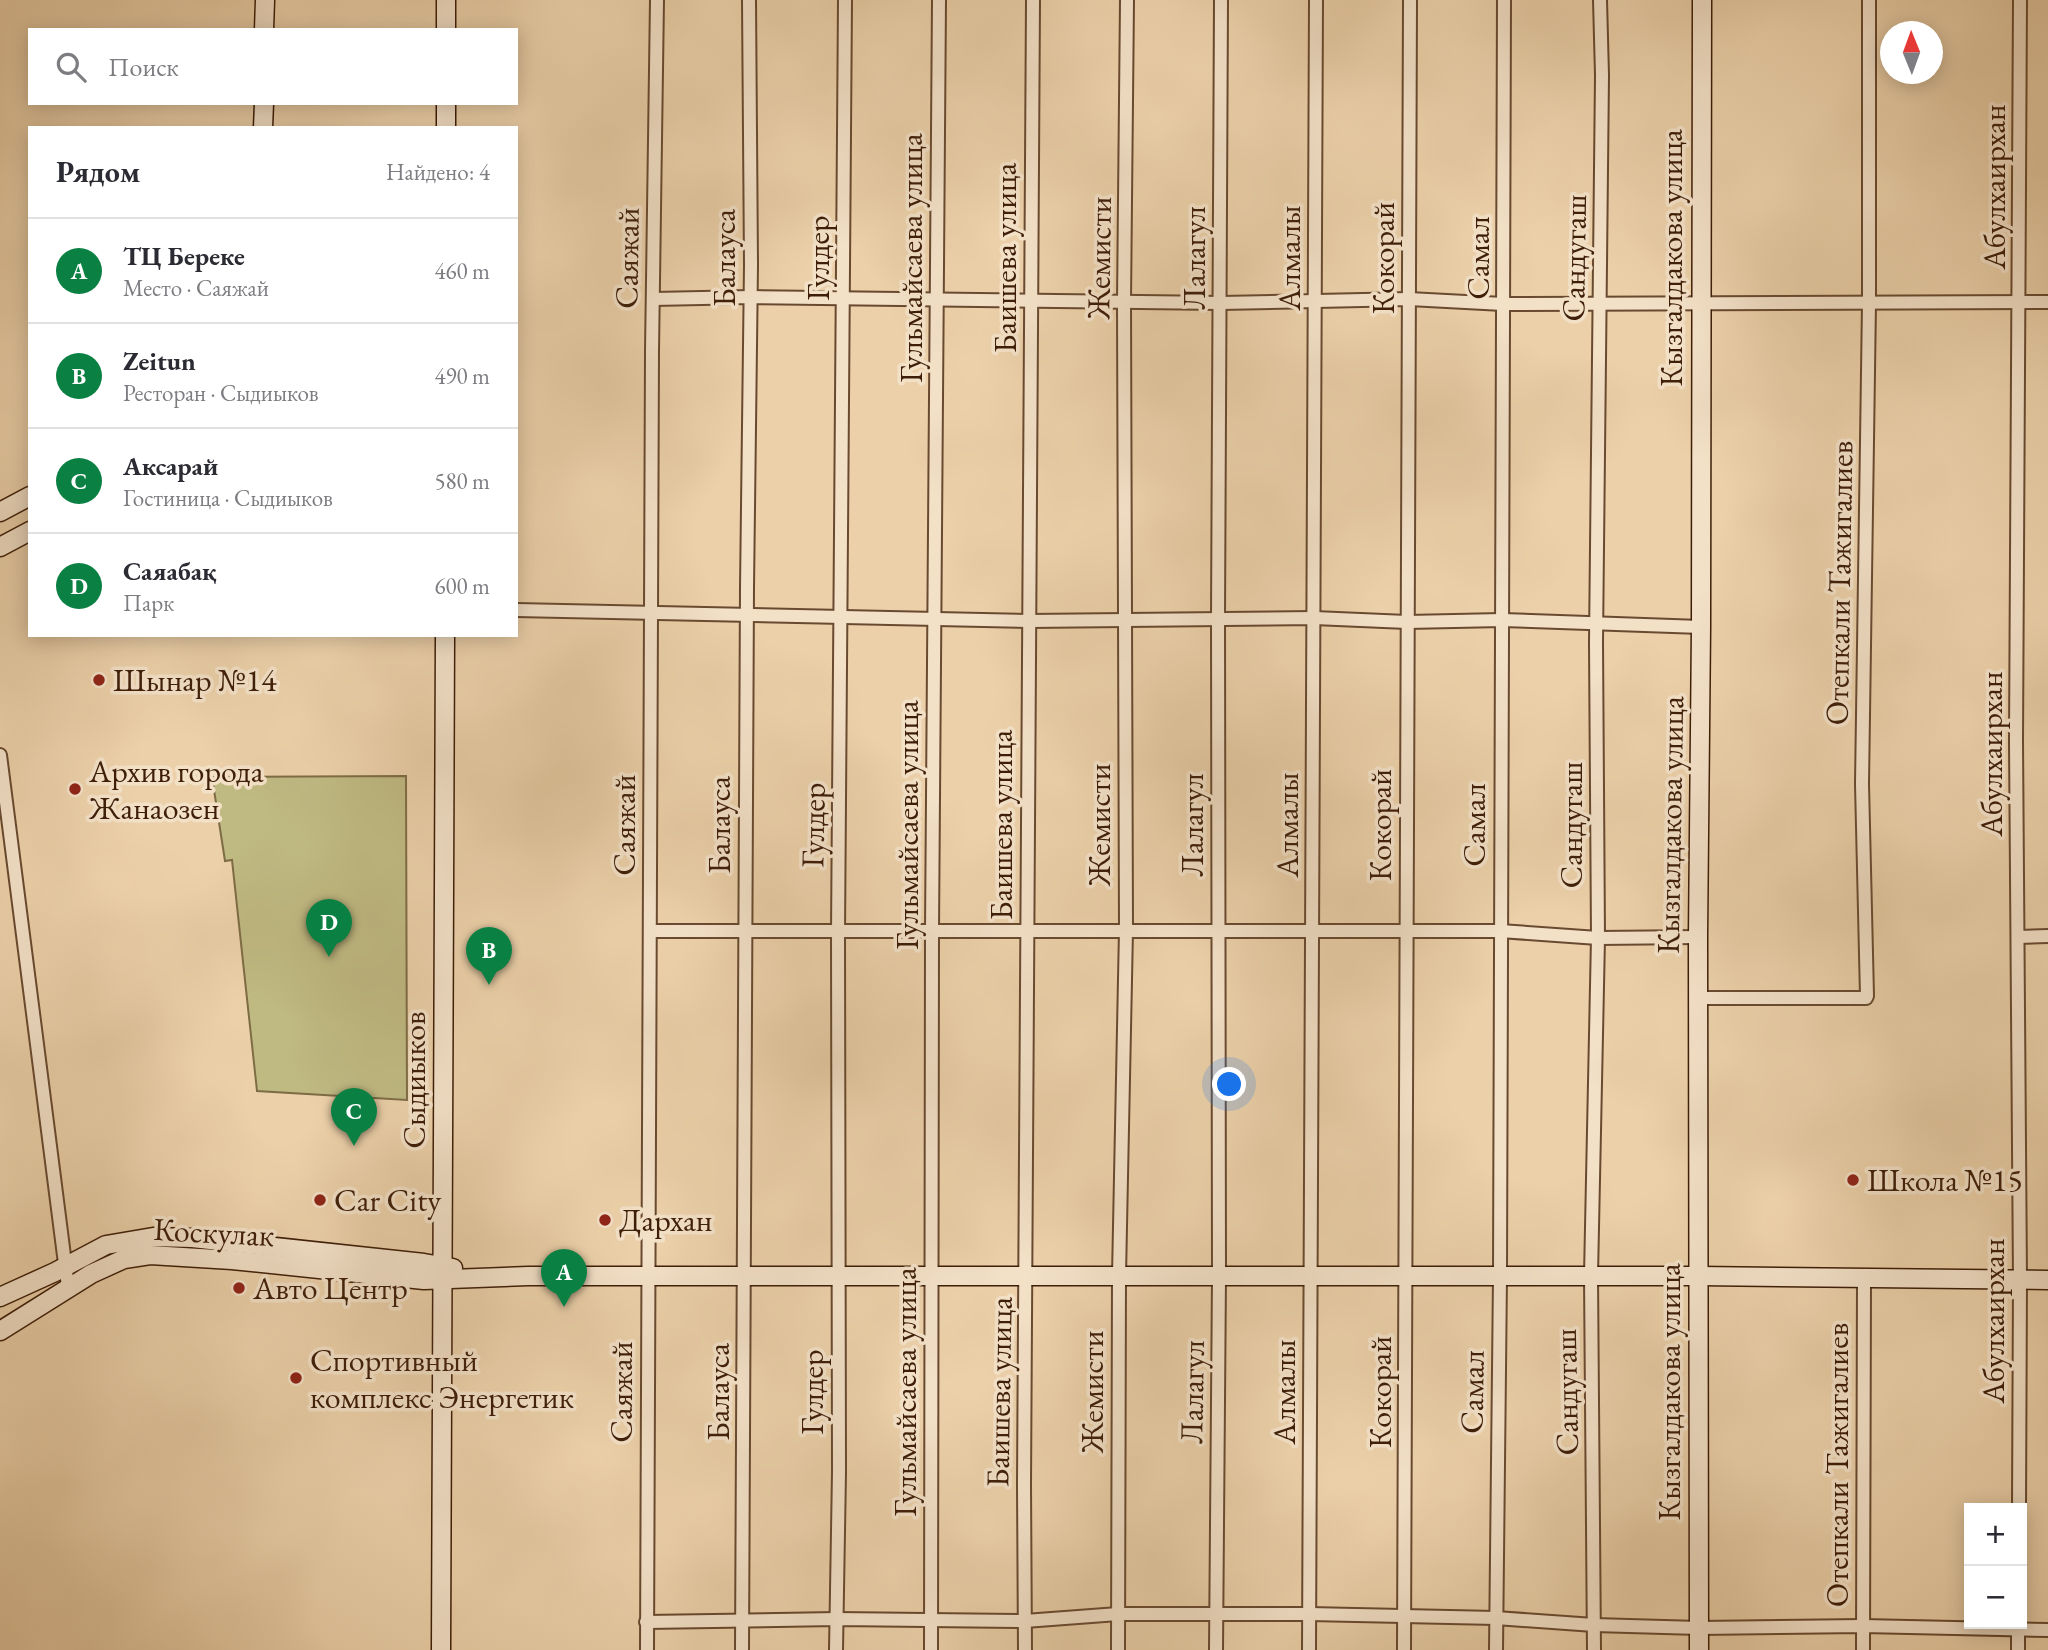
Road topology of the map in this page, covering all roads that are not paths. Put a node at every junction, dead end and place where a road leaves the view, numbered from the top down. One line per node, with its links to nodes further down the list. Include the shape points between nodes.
1 (265, 0): 17 (street)
2 (446, 0): 18 (street)
3 (657, 0): 24 (street, Саяжай)
4 (749, 0): 23 (street, Балауса)
5 (845, 0): 25 (street, Гулдер)
6 (939, 0): 26 (street, Гульмайсаева улица)
7 (1033, 0): 29 (street, Баишева улица)
8 (1127, 0): 30 (street, Жемисти)
9 (1222, 0): 32 (street, Лалагул)
10 (1317, 0): 28 (street, Алмалы)
11 (1410, 0): 27 (street, Кокорай)
12 (1504, 0): 37 (street, Самал)
13 (1600, 0): 33 (street, Сандугаш)
14 (1702, 0): 34 (street, Кызгалдакова улица)
15 (1869, 0): 35 (street, Отепкали Тажигалиев)
16 (2020, 0): 36 (street, Абулхаирхан)
17 (264, 28)
18 (446, 28)
19 (264, 105): 21 (street)
20 (446, 105): 22 (street)
21 (264, 126)
22 (446, 126)
23 (751, 297): 24 (street); 25 (street); 44 (street, Балауса)
24 (653, 299): 43 (street, Саяжай)
25 (844, 299): 26 (street); 45 (street, Гулдер)
26 (937, 299): 29 (street); 46 (street, Гульмайсаева улица)
27 (1409, 299): 28 (street); 37 (street); 52 (street, Кокорай)
28 (1315, 301): 32 (street); 47 (street, Алмалы)
29 (1031, 302): 30 (street); 50 (street, Баишева улица)
30 (1124, 302): 32 (street); 51 (street, Жемисти)
31 (2048, 302): 36 (street)
32 (1221, 303): 48 (street, Лалагул)
33 (1599, 303): 34 (street); 37 (street); 53 (street, Сандугаш)
34 (1701, 303): 35 (street); 54 (street, Кызгалдакова улица)
35 (1869, 303): 36 (street); 71 (street, Отепкали Тажигалиев, via 1862,784 1867,996)
36 (2020, 303): 67 (street, Абулхаирхан)
37 (1503, 304): 49 (street, Самал)
38 (28, 497): 39 (street)
39 (0, 512)
40 (28, 532): 41 (street)
41 (0, 547)
42 (518, 610): 43 (street)
43 (652, 612): 44 (street); 62 (street, Саяжай)
44 (747, 614): 45 (street); 63 (street, Балауса)
45 (842, 618): 46 (street); 66 (street, Гулдер)
46 (935, 618): 50 (street); 57 (street, Гульмайсаева улица)
47 (1314, 618): 48 (street); 52 (street); 61 (street, Алмалы)
48 (1218, 619): 51 (street); 60 (street, Лалагул)
49 (1502, 620): 52 (street); 53 (street); 65 (street, Самал)
50 (1029, 621): 51 (street); 58 (street, Баишева улица)
51 (1126, 622): 59 (street, Жемисти)
52 (1408, 622): 64 (street, Кокорай)
53 (1596, 622): 54 (street); 69 (street, Сандугаш)
54 (1702, 627): 70 (street, Кызгалдакова улица)
55 (445, 637): 73 (street, Сыдиыков)
56 (0, 755): 72 (street)
57 (932, 930): 58 (street); 66 (street); 77 (street, Гульмайсаева улица)
58 (1027, 930): 59 (street); 78 (street, Баишева улица)
59 (1126, 930): 60 (street); 79 (street, Жемисти)
60 (1218, 930): 61 (street); 80 (street, Лалагул)
61 (1313, 930): 64 (street); 81 (street, Алмалы)
62 (650, 931): 63 (street); 74 (street, Саяжай)
63 (745, 931): 66 (street); 75 (street, Балауса)
64 (1406, 931): 65 (street); 82 (street, Кокорай)
65 (1500, 931): 69 (street); 83 (street, Самал)
66 (838, 933): 76 (street, Гулдер)
67 (2018, 936): 68 (street); 87 (street, Абулхаирхан)
68 (2048, 936)
69 (1598, 937): 70 (street); 84 (street, Сандугаш)
70 (1698, 937): 71 (street, Кызгалдакова улица)
71 (1698, 998): 85 (street, Кызгалдакова улица)
72 (65, 1267): 73 (street, Коскулак, via 106,1245 153,1237 192,1238); 89 (street); 90 (street, Коскулак)
73 (444, 1273): 74 (street); 89 (street, Коскулак, via 424,1280 150,1255 124,1259); 110 (street, Сыдиыков)
74 (648, 1276): 75 (street); 102 (street, Саяжай)
75 (745, 1276): 76 (street); 101 (street, Балауса)
76 (838, 1276): 77 (street); 98 (street, Гулдер)
77 (931, 1276): 78 (street); 99 (street, Гульмайсаева улица)
78 (1026, 1276): 79 (street); 100 (street, Баишева улица)
79 (1119, 1276): 80 (street); 93 (street, Жемисти)
80 (1219, 1276): 81 (street); 95 (street, Лалагул)
81 (1311, 1276): 82 (street); 94 (street, Алмалы)
82 (1407, 1276): 83 (street); 96 (street, Кокорай)
83 (1500, 1276): 84 (street); 97 (street, Самал)
84 (1591, 1276): 85 (street); 103 (street, Сандугаш)
85 (1699, 1276): 86 (street); 106 (street, Кызгалдакова улица)
86 (1864, 1279): 87 (street); 104 (street, Отепкали Тажигалиев)
87 (2020, 1280): 88 (street); 92 (street, Абулхаирхан)
88 (2048, 1280)
89 (68, 1287): 91 (street, Коскулак)
90 (0, 1297)
91 (0, 1331)
92 (2019, 1503)
93 (1118, 1614): 95 (street); 100 (street); 116 (street, Жемисти)
94 (1309, 1614): 95 (street); 96 (street); 118 (street, Алмалы)
95 (1216, 1615): 117 (street, Лалагул)
96 (1405, 1617): 97 (street); 119 (street, Кокорай)
97 (1496, 1618): 103 (street); 120 (street, Самал)
98 (836, 1619): 99 (street); 101 (street); 113 (street, Гулдер)
99 (930, 1620): 100 (street); 114 (street, Гульмайсаева улица)
100 (1025, 1620): 115 (street, Баишева улица)
101 (743, 1621): 102 (street); 112 (street, Балауса)
102 (646, 1622): 111 (street, Саяжай)
103 (1594, 1625): 106 (street); 121 (street, Сандугаш)
104 (1863, 1626): 105 (street); 106 (street); 123 (street, Отепкали Тажигалиев)
105 (1964, 1627)
106 (1699, 1628): 122 (street, Кызгалдакова улица)
107 (2027, 1628): 109 (street)
108 (2018, 1629): 124 (street)
109 (2048, 1630)
110 (441, 1650)
111 (647, 1650)
112 (743, 1650)
113 (836, 1650)
114 (931, 1650)
115 (1025, 1650)
116 (1118, 1650)
117 (1216, 1650)
118 (1309, 1650)
119 (1404, 1650)
120 (1496, 1650)
121 (1594, 1650)
122 (1699, 1650)
123 (1863, 1650)
124 (2018, 1650)

